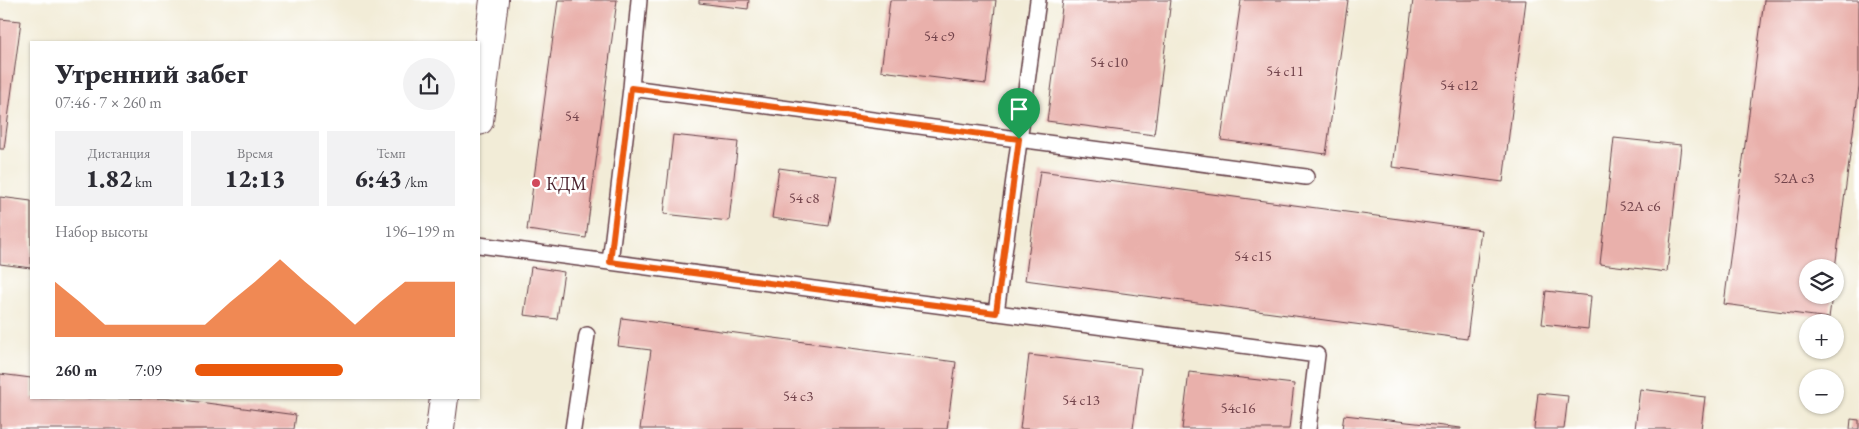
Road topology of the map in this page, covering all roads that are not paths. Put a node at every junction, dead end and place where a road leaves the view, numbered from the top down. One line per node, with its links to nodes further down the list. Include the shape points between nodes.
1 (494, 0): 5 (street)
2 (639, 0): 4 (lane)
3 (1038, 0): 6 (lane)
4 (631, 88): 6 (lane); 9 (lane)
5 (480, 113)
6 (1019, 139): 7 (lane); 10 (lane)
7 (1306, 177)
8 (480, 245): 9 (lane)
9 (610, 262): 10 (lane)
10 (996, 313): 15 (lane, via 1317,355)
11 (587, 335): 14 (lane)
12 (444, 399): 13 (street)
13 (440, 429)
14 (573, 429)
15 (1308, 429)

